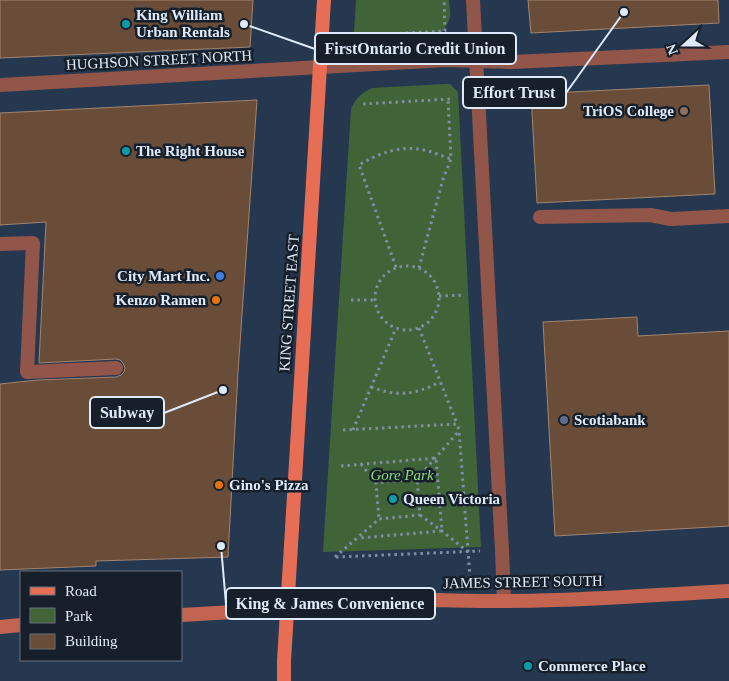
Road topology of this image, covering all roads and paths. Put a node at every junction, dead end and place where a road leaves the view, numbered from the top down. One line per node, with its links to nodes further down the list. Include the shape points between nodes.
1 (324, 0): 7 (main road, KING STREET EAST)
2 (444, 0): 4 (path, via 445,31)
3 (473, 0): 6 (street)
4 (367, 35)
5 (729, 52): 6 (street, HUGHSON STREET NORTH)
6 (476, 62): 7 (street, HUGHSON STREET NORTH, via 446,60); 36 (street)
7 (320, 68): 8 (street, HUGHSON STREET NORTH); 41 (main road, KING STREET EAST)
8 (0, 85)
9 (363, 104): 10 (path, via 448,99)
10 (451, 159): 14 (path, via 406,148 375,156 359,165); 15 (path, via 442,179)
11 (729, 216): 12 (street, via 671,219 650,215)
12 (540, 217)
13 (0, 244): 20 (street, via 33,243 27,372)
14 (396, 267): 15 (path); 17 (path, via 377,284)
15 (419, 268): 19 (path, via 435,282 439,296 435,314)
16 (351, 300): 17 (path)
17 (374, 300): 18 (path, via 382,320)
18 (396, 328): 19 (path); 22 (path)
19 (419, 328): 21 (path)
20 (116, 368)
21 (440, 382): 22 (path, via 410,393 396,394); 23 (path)
22 (371, 387): 25 (path)
23 (457, 424): 25 (path); 26 (path)
24 (343, 430): 25 (path)
25 (353, 430)
26 (459, 430): 27 (path); 37 (path)
27 (436, 458): 28 (path); 30 (path); 34 (path)
28 (361, 464): 29 (path); 31 (path)
29 (341, 466)
30 (417, 479): 31 (path); 32 (path)
31 (376, 483): 33 (path)
32 (420, 515): 33 (path); 34 (path)
33 (380, 519): 35 (path)
34 (442, 531): 35 (path); 37 (path)
35 (358, 538): 37 (path, via 335,557)
36 (502, 551): 37 (path); 39 (street)
37 (468, 552): 40 (path)
38 (729, 591): 39 (main road, JAMES STREET SOUTH, via 569,600)
39 (504, 600): 40 (main road, JAMES STREET SOUTH)
40 (471, 601): 41 (main road, JAMES STREET SOUTH)
41 (287, 609): 42 (main road, JAMES STREET SOUTH); 45 (main road, KING STREET EAST)
42 (182, 616)
43 (20, 625): 44 (main road)
44 (0, 626)
45 (284, 681)

